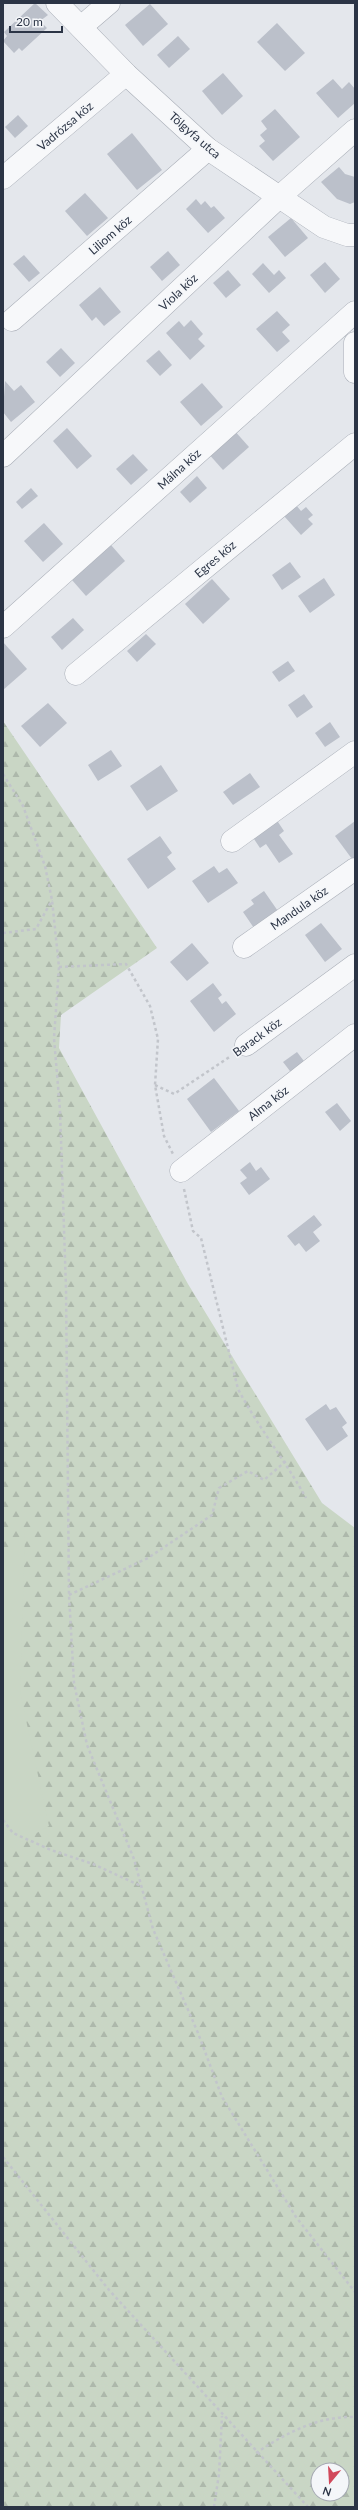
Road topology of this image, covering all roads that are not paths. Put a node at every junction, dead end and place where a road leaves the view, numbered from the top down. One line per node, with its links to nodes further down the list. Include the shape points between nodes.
1 (57, 3): 3 (street, Tölgyfa utca)
2 (109, 3): 3 (street)
3 (81, 27): 4 (street, Tölgyfa utca)
4 (126, 74): 6 (street, Tölgyfa utca); 7 (street, Vadrózsa köz)
5 (355, 130): 8 (street, Viola köz)
6 (208, 149): 8 (street, Tölgyfa utca); 11 (street, Liliom köz)
7 (3, 178)
8 (278, 198): 9 (street, Tölgyfa utca, via 324,227); 15 (street, Viola köz)
9 (352, 239)
10 (355, 312): 16 (street, Málna köz)
11 (12, 320)
12 (355, 343): 13 (street)
13 (355, 372)
14 (355, 444): 17 (street, Egres köz)
15 (3, 456)
16 (3, 627)
17 (76, 674)
18 (355, 752): 19 (street)
19 (232, 841)
20 (355, 869): 21 (street, Mandula köz)
21 (244, 947)
22 (355, 965): 24 (street, Barack köz)
23 (355, 1035): 25 (street, Alma köz)
24 (246, 1045)
25 (181, 1171)

